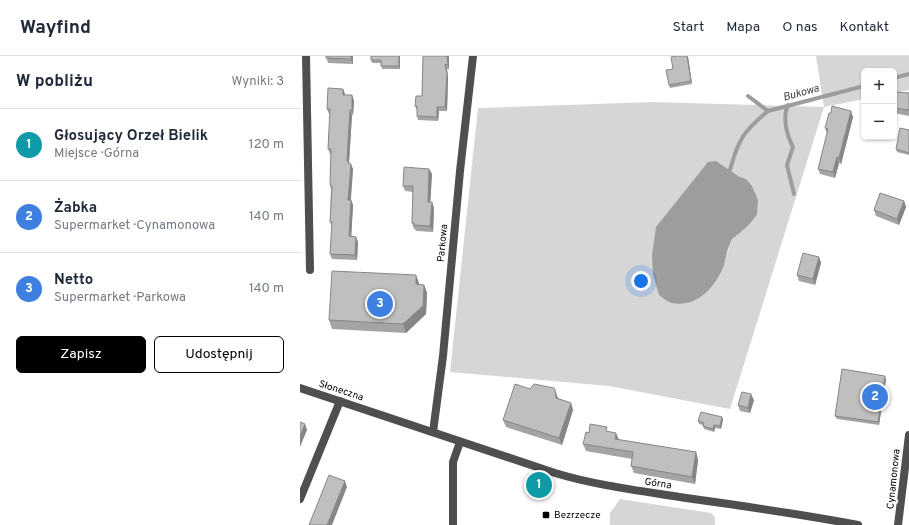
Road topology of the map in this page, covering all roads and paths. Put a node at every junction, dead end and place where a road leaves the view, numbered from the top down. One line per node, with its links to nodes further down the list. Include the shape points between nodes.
1 (306, 56): 3 (street)
2 (472, 56): 7 (street, Parkowa, via 443,356)
3 (310, 270)
4 (300, 388): 5 (street, Słoneczna)
5 (340, 401): 6 (street, Słoneczna); 10 (street)
6 (376, 413): 7 (street, Górna)
7 (433, 432): 9 (street, Górna)
8 (909, 435): 14 (street, Cynamonowa)
9 (460, 442): 11 (street, Górna, via 598,484); 12 (street, via 453,462)
10 (300, 499)
11 (835, 523): 13 (street, Górna)
12 (453, 525)
13 (858, 525)
14 (898, 525)

